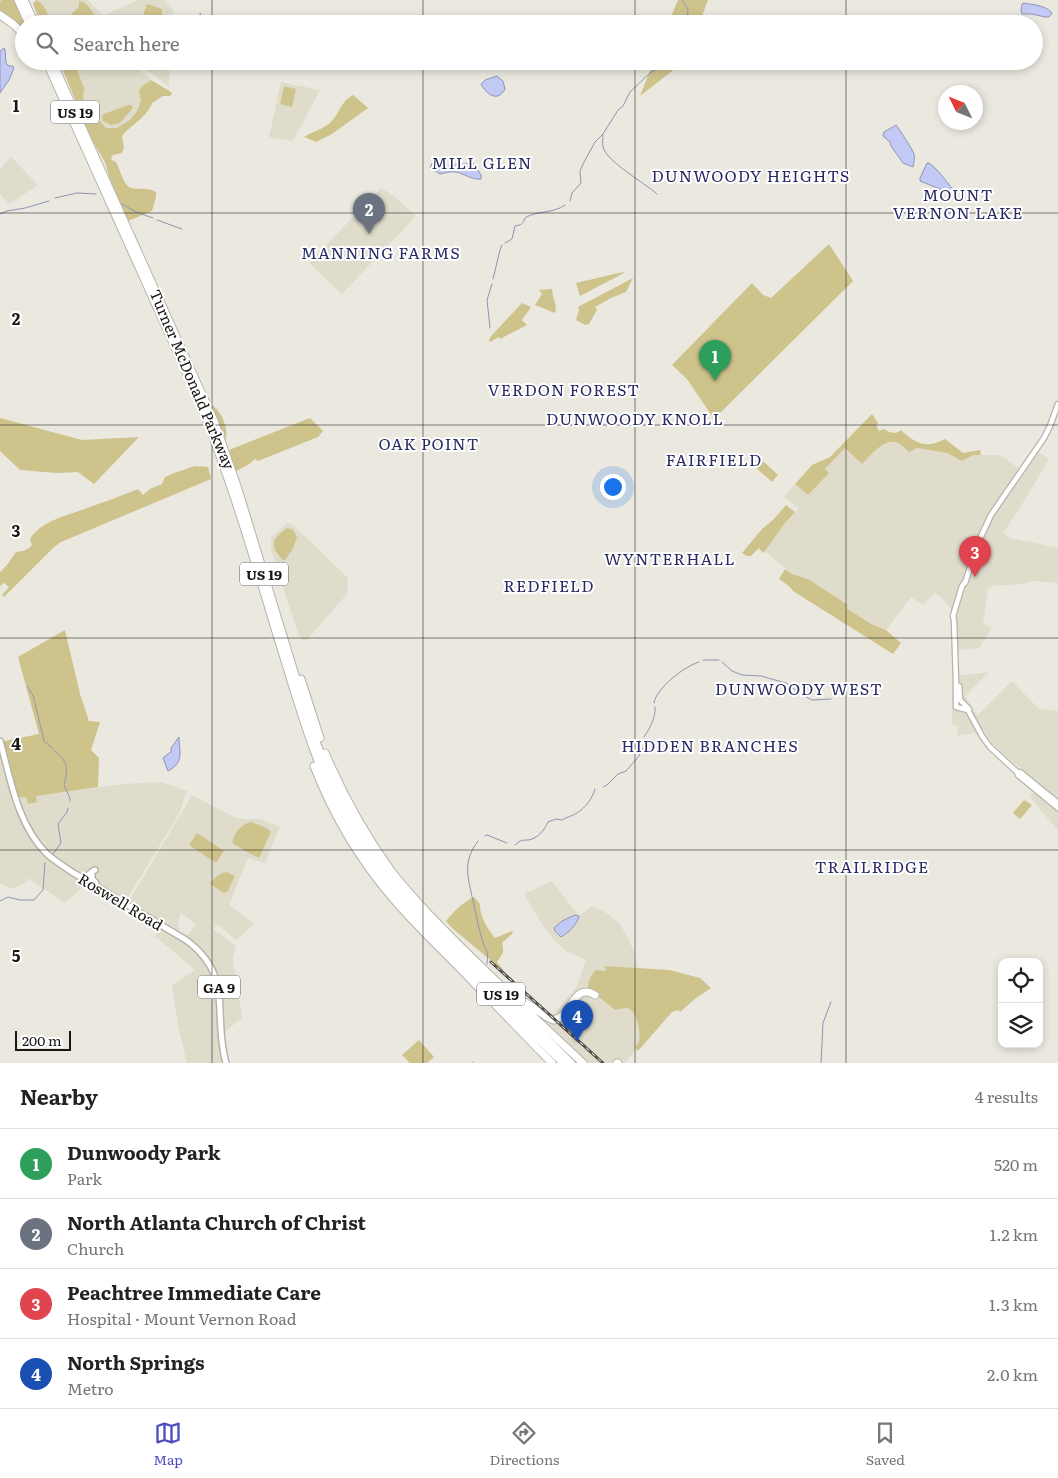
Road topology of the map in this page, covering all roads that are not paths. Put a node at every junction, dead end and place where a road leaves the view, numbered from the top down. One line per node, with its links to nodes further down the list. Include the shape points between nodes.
1 (18, 0): 4 (highway)
2 (24, 0): 5 (highway)
3 (0, 15): 6 (highway)
4 (25, 15)
5 (31, 15)
6 (15, 28)
7 (47, 70): 10 (highway)
8 (50, 70): 10 (highway, Turner McDonald Parkway / US 19)
9 (56, 70): 12 (highway, Turner McDonald Parkway / US 19, via 211,415)
10 (79, 134): 14 (highway, Turner McDonald Parkway / US 19, via 216,442)
11 (1058, 404): 13 (main road, via 1044,438 991,515 980,538 954,620)
12 (274, 607): 22 (highway, via 288,635 325,754 355,816 393,873); 30 (highway, Turner McDonald Parkway / US 19, via 322,757 342,802 368,847 402,893 431,924)
13 (956, 674): 15 (main road, via 960,700); 15 (main road, via 956,707 965,708)
14 (292, 686): 23 (highway, via 304,738 337,818 394,900); 29 (highway, Turner McDonald Parkway / US 19, via 326,781 350,828 376,867 419,920)
15 (970, 713): 17 (main road, via 990,747)
16 (0, 741): 20 (main road, Roswell Road, via 29,831 48,855)
17 (1017, 772): 18 (main road); 19 (main road)
18 (1058, 803)
19 (1058, 808)
20 (80, 877): 21 (main road, Roswell Road); 21 (main road, via 93,871 92,879)
21 (101, 889): 27 (main road, Roswell Road / GA 9, via 171,930 176,927 178,935 207,960 220,994)
22 (456, 942): 25 (highway); 31 (highway)
23 (435, 943): 28 (highway); 28 (highway, via 482,996)
24 (588, 993): 25 (highway, via 576,997 562,1017 554,1020)
25 (520, 999): 26 (highway)
26 (554, 1027)
27 (226, 1063)
28 (550, 1063)
29 (563, 1063)
30 (571, 1063)
31 (583, 1063)

